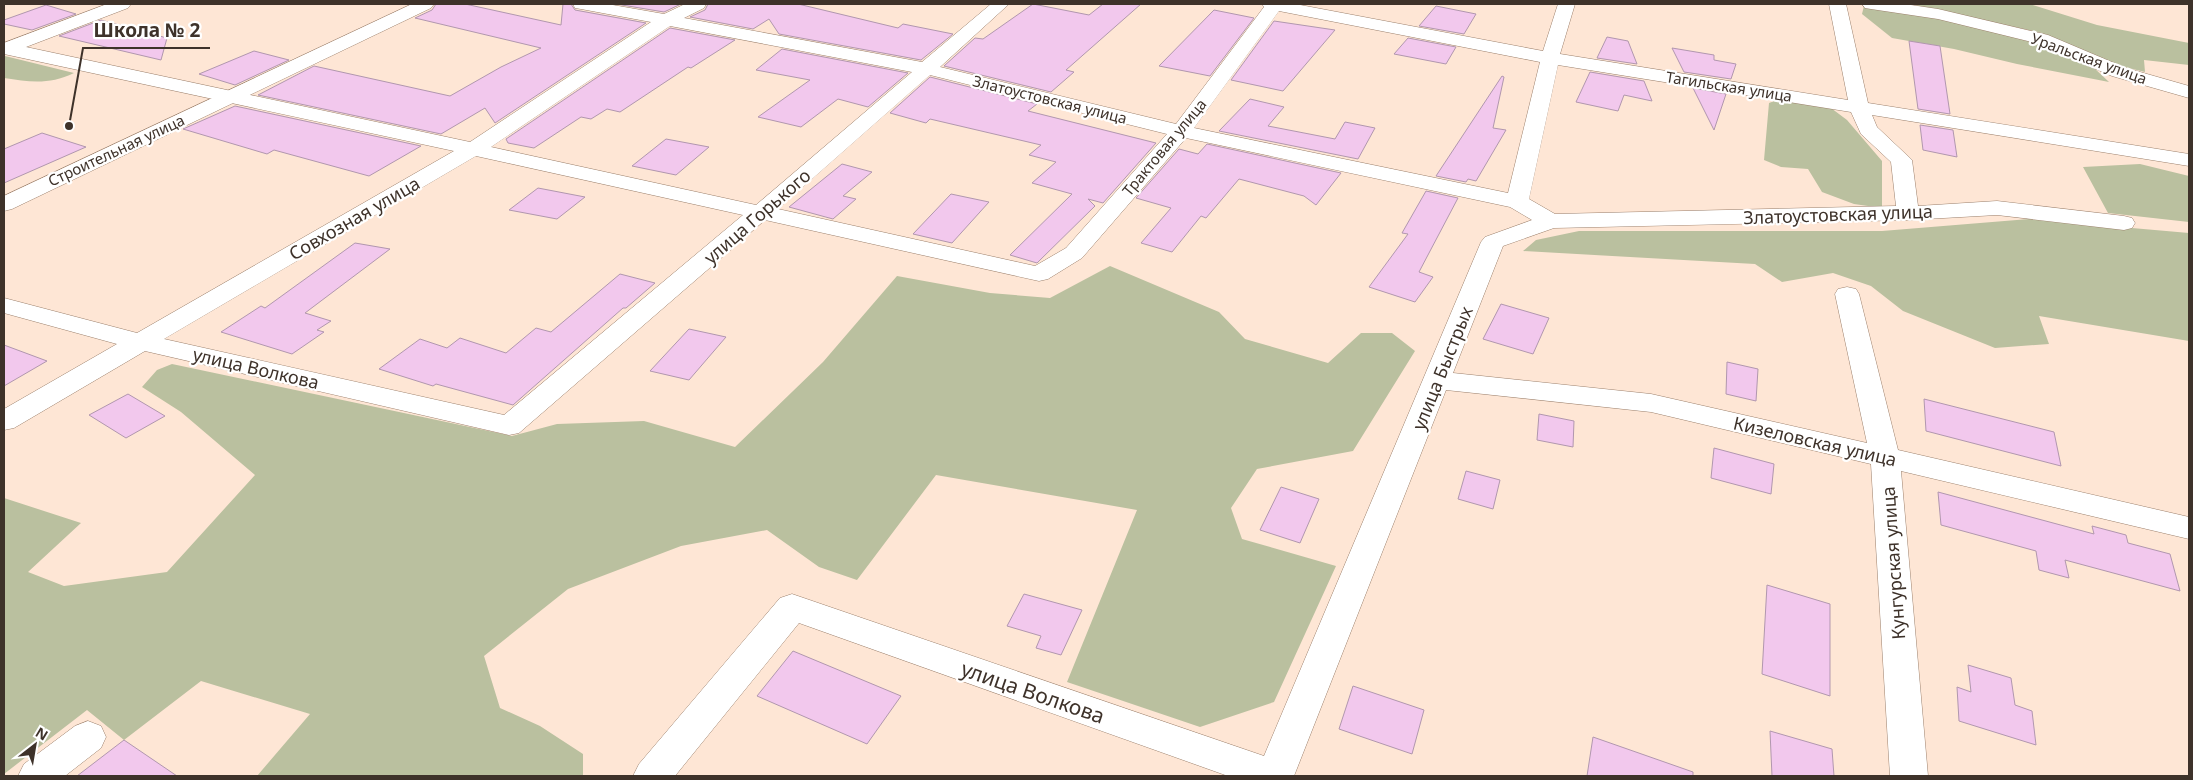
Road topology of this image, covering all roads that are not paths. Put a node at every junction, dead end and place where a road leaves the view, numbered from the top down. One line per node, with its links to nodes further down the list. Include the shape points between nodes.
1 (122, 4): 12 (street)
2 (425, 4): 16 (street, Строительная улица)
3 (581, 4): 11 (street, Златоустовская улица)
4 (698, 4): 11 (street, Совхозная улица)
5 (1001, 4): 14 (street, улица Горького)
6 (1270, 4): 7 (street, Тагильская улица)
7 (1274, 4): 13 (street, Тагильская улица); 18 (street, Трактовая улица)
8 (1567, 4): 13 (street)
9 (1838, 4): 17 (street)
10 (1871, 4): 15 (street, Уральская улица, via 1938,14 2042,39 2119,72)
11 (667, 20): 14 (street, Златоустовская улица); 19 (street, Совхозная улица)
12 (5, 49): 16 (street)
13 (1550, 58): 17 (street, Тагильская улица); 21 (street)
14 (927, 69): 18 (street, Златоустовская улица); 23 (street, улица Горького)
15 (2188, 94)
16 (229, 97): 19 (street); 22 (street, Строительная улица)
17 (1859, 107): 20 (street, Тагильская улица); 24 (street, via 1868,130 1900,160)
18 (1181, 131): 21 (street, Златоустовская улица); 23 (street, Трактовая улица, via 1074,253 1039,274)
19 (472, 149): 23 (street); 29 (street, Совхозная улица)
20 (2189, 160)
21 (1517, 202): 25 (street)
22 (4, 204)
23 (760, 213): 32 (street, улица Горького)
24 (1908, 214): 25 (street, Златоустовская улица); 26 (street, Златоустовская улица, via 1997,208)
25 (1551, 222): 30 (street, улица Быстрых, via 1493,242)
26 (2124, 223)
27 (1847, 294): 33 (street, Кунгурская улица)
28 (4, 305): 29 (street, улица Волкова)
29 (140, 342): 31 (street, Совхозная улица); 32 (street, улица Волкова)
30 (1437, 380): 33 (street, Кизеловская улица, via 1651,402); 38 (street, улица Быстрых)
31 (4, 421)
32 (510, 426)
33 (1885, 458): 34 (street, Кизеловская улица); 39 (street, Кунгурская улица)
34 (2189, 528)
35 (88, 737): 36 (street)
36 (37, 776)
37 (652, 776): 38 (street, улица Волкова, via 792,607)
38 (1274, 776)
39 (1909, 776)

